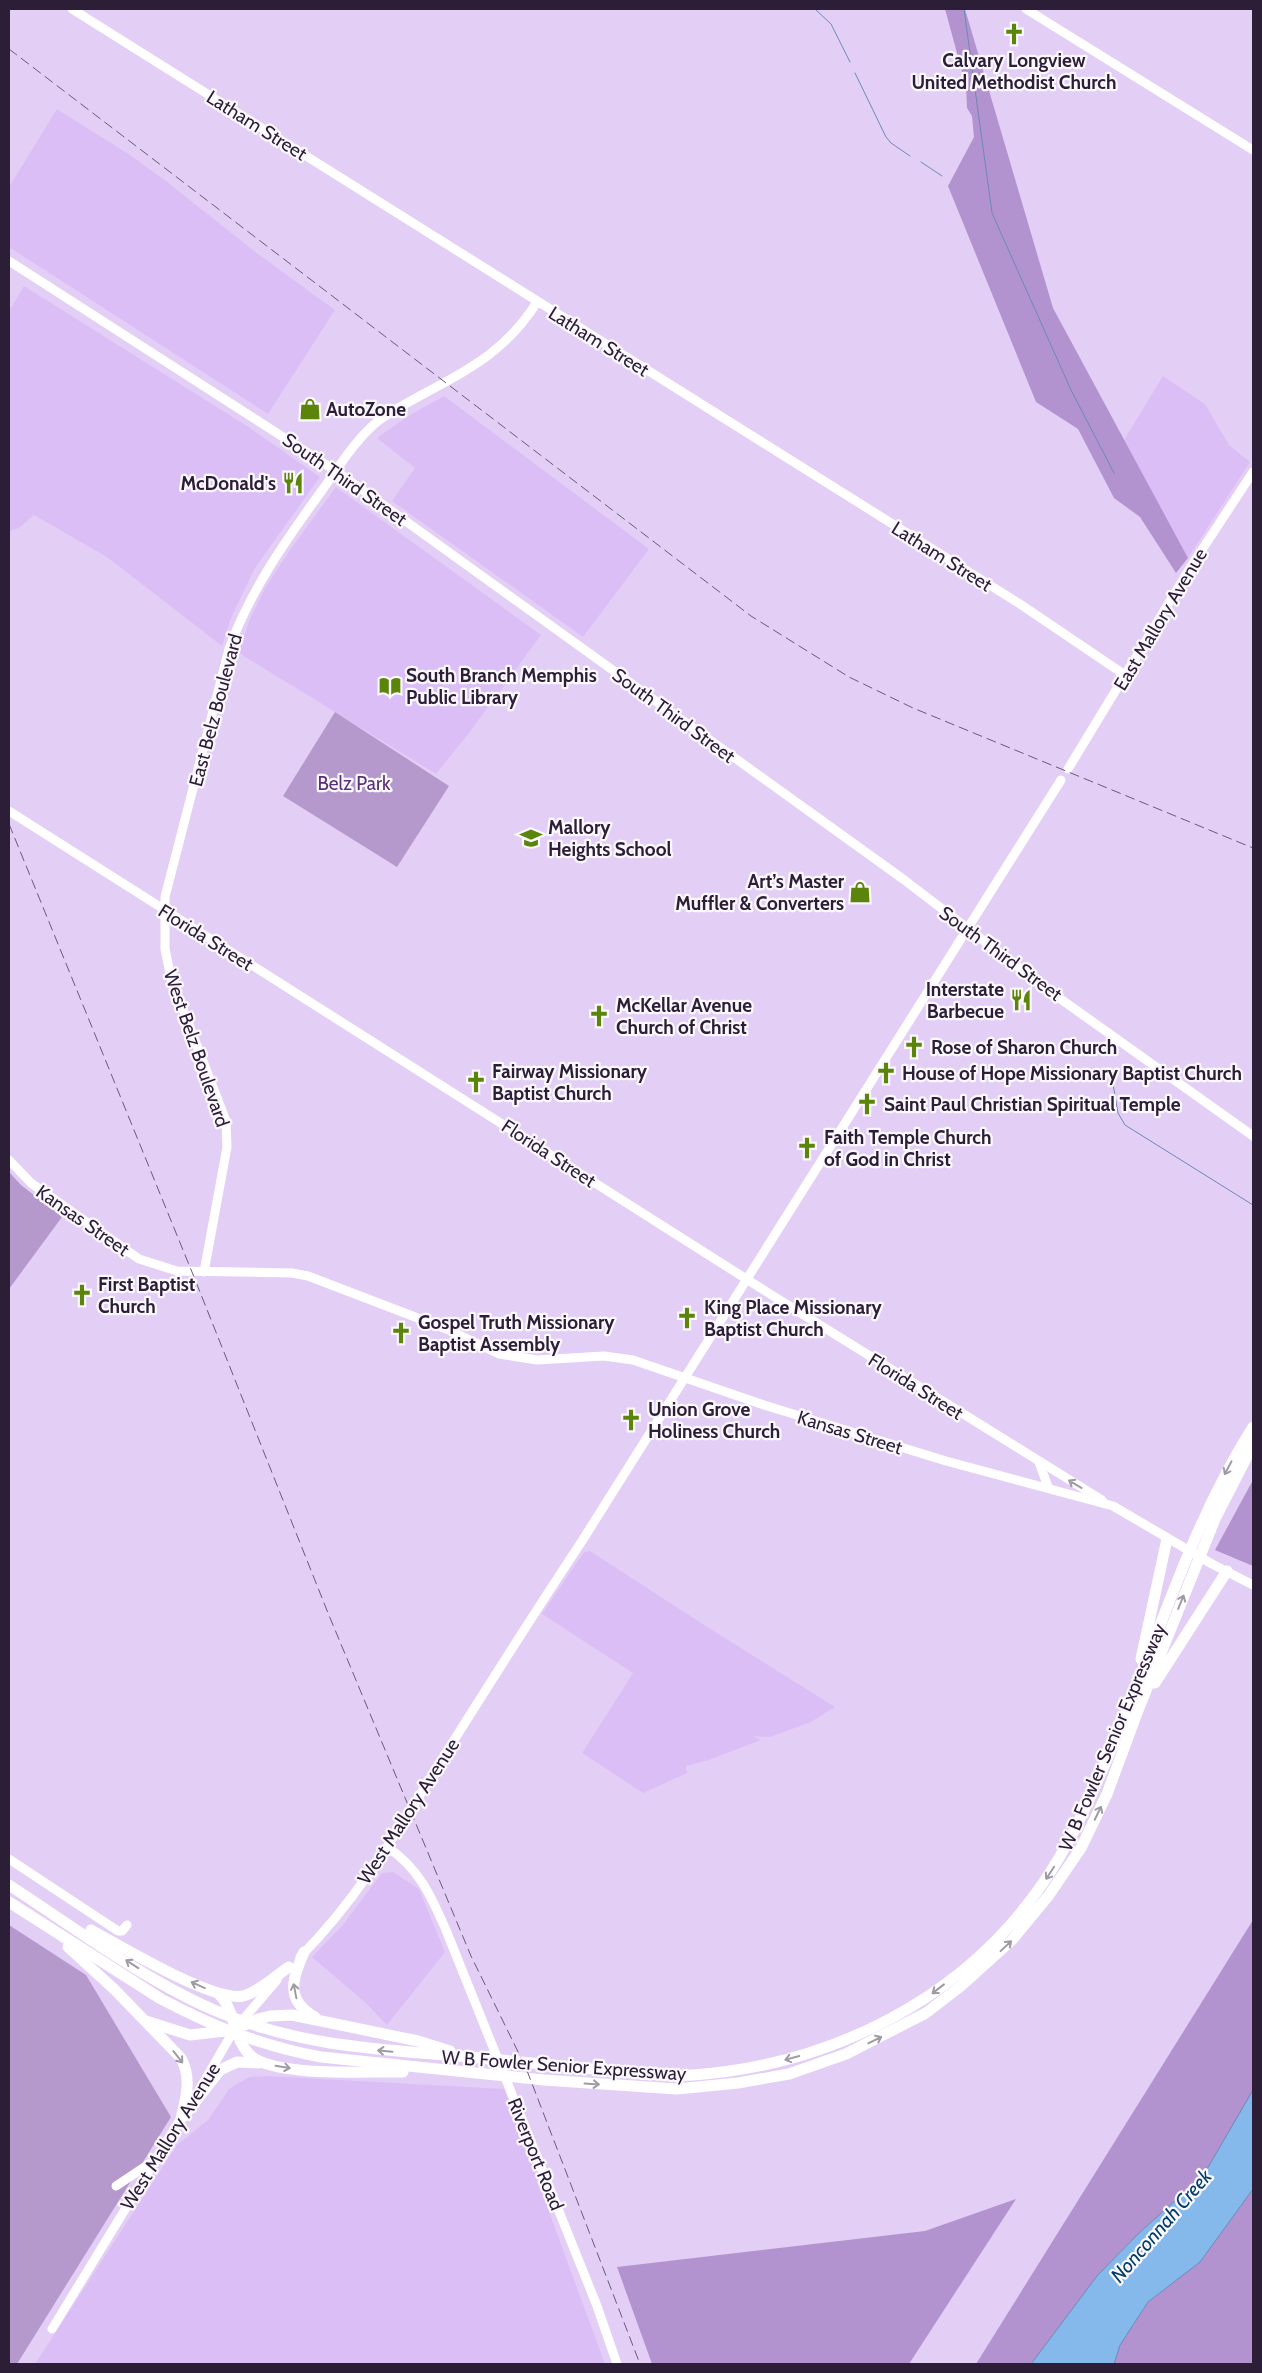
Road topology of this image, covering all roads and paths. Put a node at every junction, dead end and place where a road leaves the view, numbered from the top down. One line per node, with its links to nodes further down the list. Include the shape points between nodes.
1 (72, 9): 5 (main road, Latham Street)
2 (1026, 9): 3 (main road)
3 (1253, 150)
4 (9, 261): 6 (main road, South Third Street)
5 (537, 302): 6 (main road, East Belz Boulevard, via 498,350 380,420 359,440); 8 (main road, Latham Street, via 1013,600)
6 (336, 471): 12 (main road, East Belz Boulevard, via 271,561 233,637 165,897); 13 (main road, South Third Street)
7 (1253, 472): 8 (main road, East Mallory Avenue)
8 (1125, 675): 9 (main road, East Mallory Avenue)
9 (1068, 769)
10 (1061, 780): 13 (main road)
11 (9, 811): 12 (main road, Florida Street)
12 (164, 912): 16 (main road, West Belz Boulevard, via 165,949 171,978 226,1121 227,1147); 17 (main road, Florida Street)
13 (967, 929): 14 (main road, South Third Street); 17 (main road)
14 (1253, 1136)
15 (9, 1160): 16 (main road, Kansas Street, via 31,1183 139,1259 177,1271)
16 (204, 1272): 18 (main road, Kansas Street, via 308,1276 449,1330 499,1354 537,1360 578,1356 620,1357)
17 (747, 1279): 18 (main road, West Mallory Avenue); 21 (main road, Florida Street)
18 (684, 1378): 22 (main road, Kansas Street, via 946,1461); 28 (main road, West Mallory Avenue)
19 (1253, 1427): 27 (highway, W B Fowler Senior Expressway, one-way to 27, via 1208,1508)
20 (1253, 1445): 27 (highway, W B Fowler Senior Expressway, one-way to 20, via 1215,1520)
21 (1038, 1462): 22 (main road); 23 (main road, Florida Street, one-way to 21)
22 (1048, 1487): 23 (main road, Kansas Street)
23 (1112, 1506): 24 (main road, Kansas Street)
24 (1167, 1539): 25 (main road, Kansas Street); 27 (highway)
25 (1227, 1571): 26 (main road, Kansas Street); 27 (highway)
26 (1253, 1585)
27 (1133, 1710): 41 (highway, W B Fowler Senior Expressway, one-way to 41, via 1076,1830 1041,1886 1004,1931 969,1965 924,2000 886,2023 839,2044 790,2059 690,2075); 43 (highway, W B Fowler Senior Expressway, one-way to 27, via 677,2089 789,2074 846,2054 926,2013 1012,1940 1049,1895 1081,1848 1108,1794)
28 (387, 1847): 35 (main road, West Mallory Avenue, via 353,1897); 48 (main road, Riverport Road, via 404,1859 421,1878 446,1930 597,2306)
29 (9, 1859): 34 (main road, via 118,1931)
30 (9, 1885): 32 (highway, W B Fowler Senior Expressway)
31 (9, 1902): 33 (highway, W B Fowler Senior Expressway)
32 (44, 1908): 37 (highway, one-way to 32); 41 (highway, W B Fowler Senior Expressway, one-way to 32, via 358,2048 293,2037 228,2015 189,1998 142,1971)
33 (36, 1920): 38 (highway, via 90,1966); 43 (highway, W B Fowler Senior Expressway, via 182,2011 221,2029 321,2058)
34 (127, 1925)
35 (304, 1952): 36 (main road, West Mallory Avenue); 39 (highway, one-way to 35, via 302,2008 294,1990 294,1977)
36 (289, 1967): 37 (highway, via 242,1996); 40 (main road, West Mallory Avenue)
37 (218, 1993): 40 (highway, via 229,2008)
38 (146, 2021): 40 (highway, via 190,2035); 44 (highway, one-way to 44, via 181,2058 186,2068 189,2083)
39 (321, 2021): 40 (highway, via 292,2014 270,2016); 41 (highway)
40 (234, 2030): 42 (highway, via 248,2054); 44 (main road, West Mallory Avenue)
41 (472, 2057)
42 (258, 2063): 43 (highway, one-way to 43, via 342,2072); 44 (highway, via 237,2062 220,2070)
43 (401, 2068)
44 (181, 2119): 45 (main road, West Mallory Avenue)
45 (158, 2157): 46 (main road); 47 (main road, West Mallory Avenue)
46 (116, 2186)
47 (52, 2329)
48 (617, 2364)

